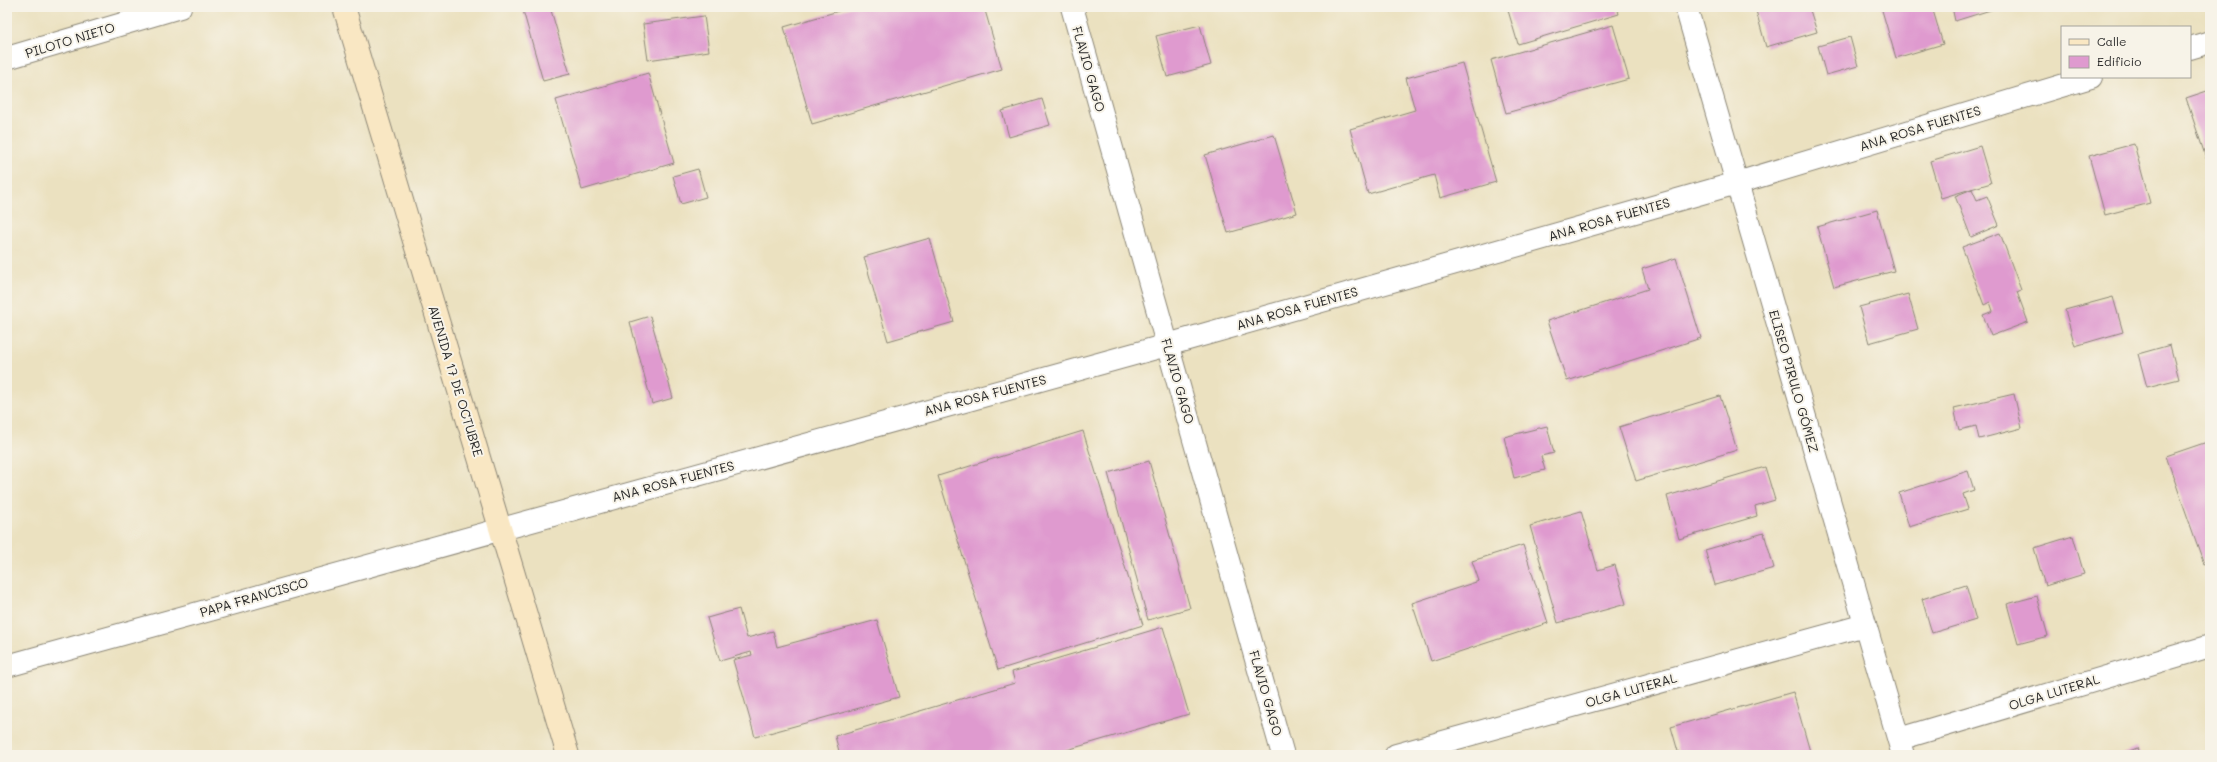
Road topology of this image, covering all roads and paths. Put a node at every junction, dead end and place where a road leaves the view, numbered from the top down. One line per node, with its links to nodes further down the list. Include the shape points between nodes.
1 (180, 7): 7 (street, PILOTO NIETO)
2 (344, 7): 11 (main road, AVENIDA 17 DE OCTUBRE)
3 (1072, 7): 10 (street, FLAVIO GAGO)
4 (1686, 7): 9 (street, ELISEO PIRULO GÓMEZ)
5 (2210, 42): 6 (street)
6 (2191, 48)
7 (7, 58)
8 (2088, 78): 9 (street, ANA ROSA FUENTES)
9 (1737, 182): 10 (street, ANA ROSA FUENTES); 12 (street, ELISEO PIRULO GÓMEZ)
10 (1167, 345): 11 (street, ANA ROSA FUENTES); 17 (street, FLAVIO GAGO)
11 (501, 529): 14 (street, PAPA FRANCISCO); 16 (main road, AVENIDA 17 DE OCTUBRE)
12 (1865, 625): 15 (street, ELISEO PIRULO GÓMEZ); 18 (street, OLGA LUTERAL)
13 (2210, 646): 15 (street, OLGA LUTERAL)
14 (7, 666)
15 (1901, 747)
16 (568, 755)
17 (1283, 755)
18 (1396, 755)

